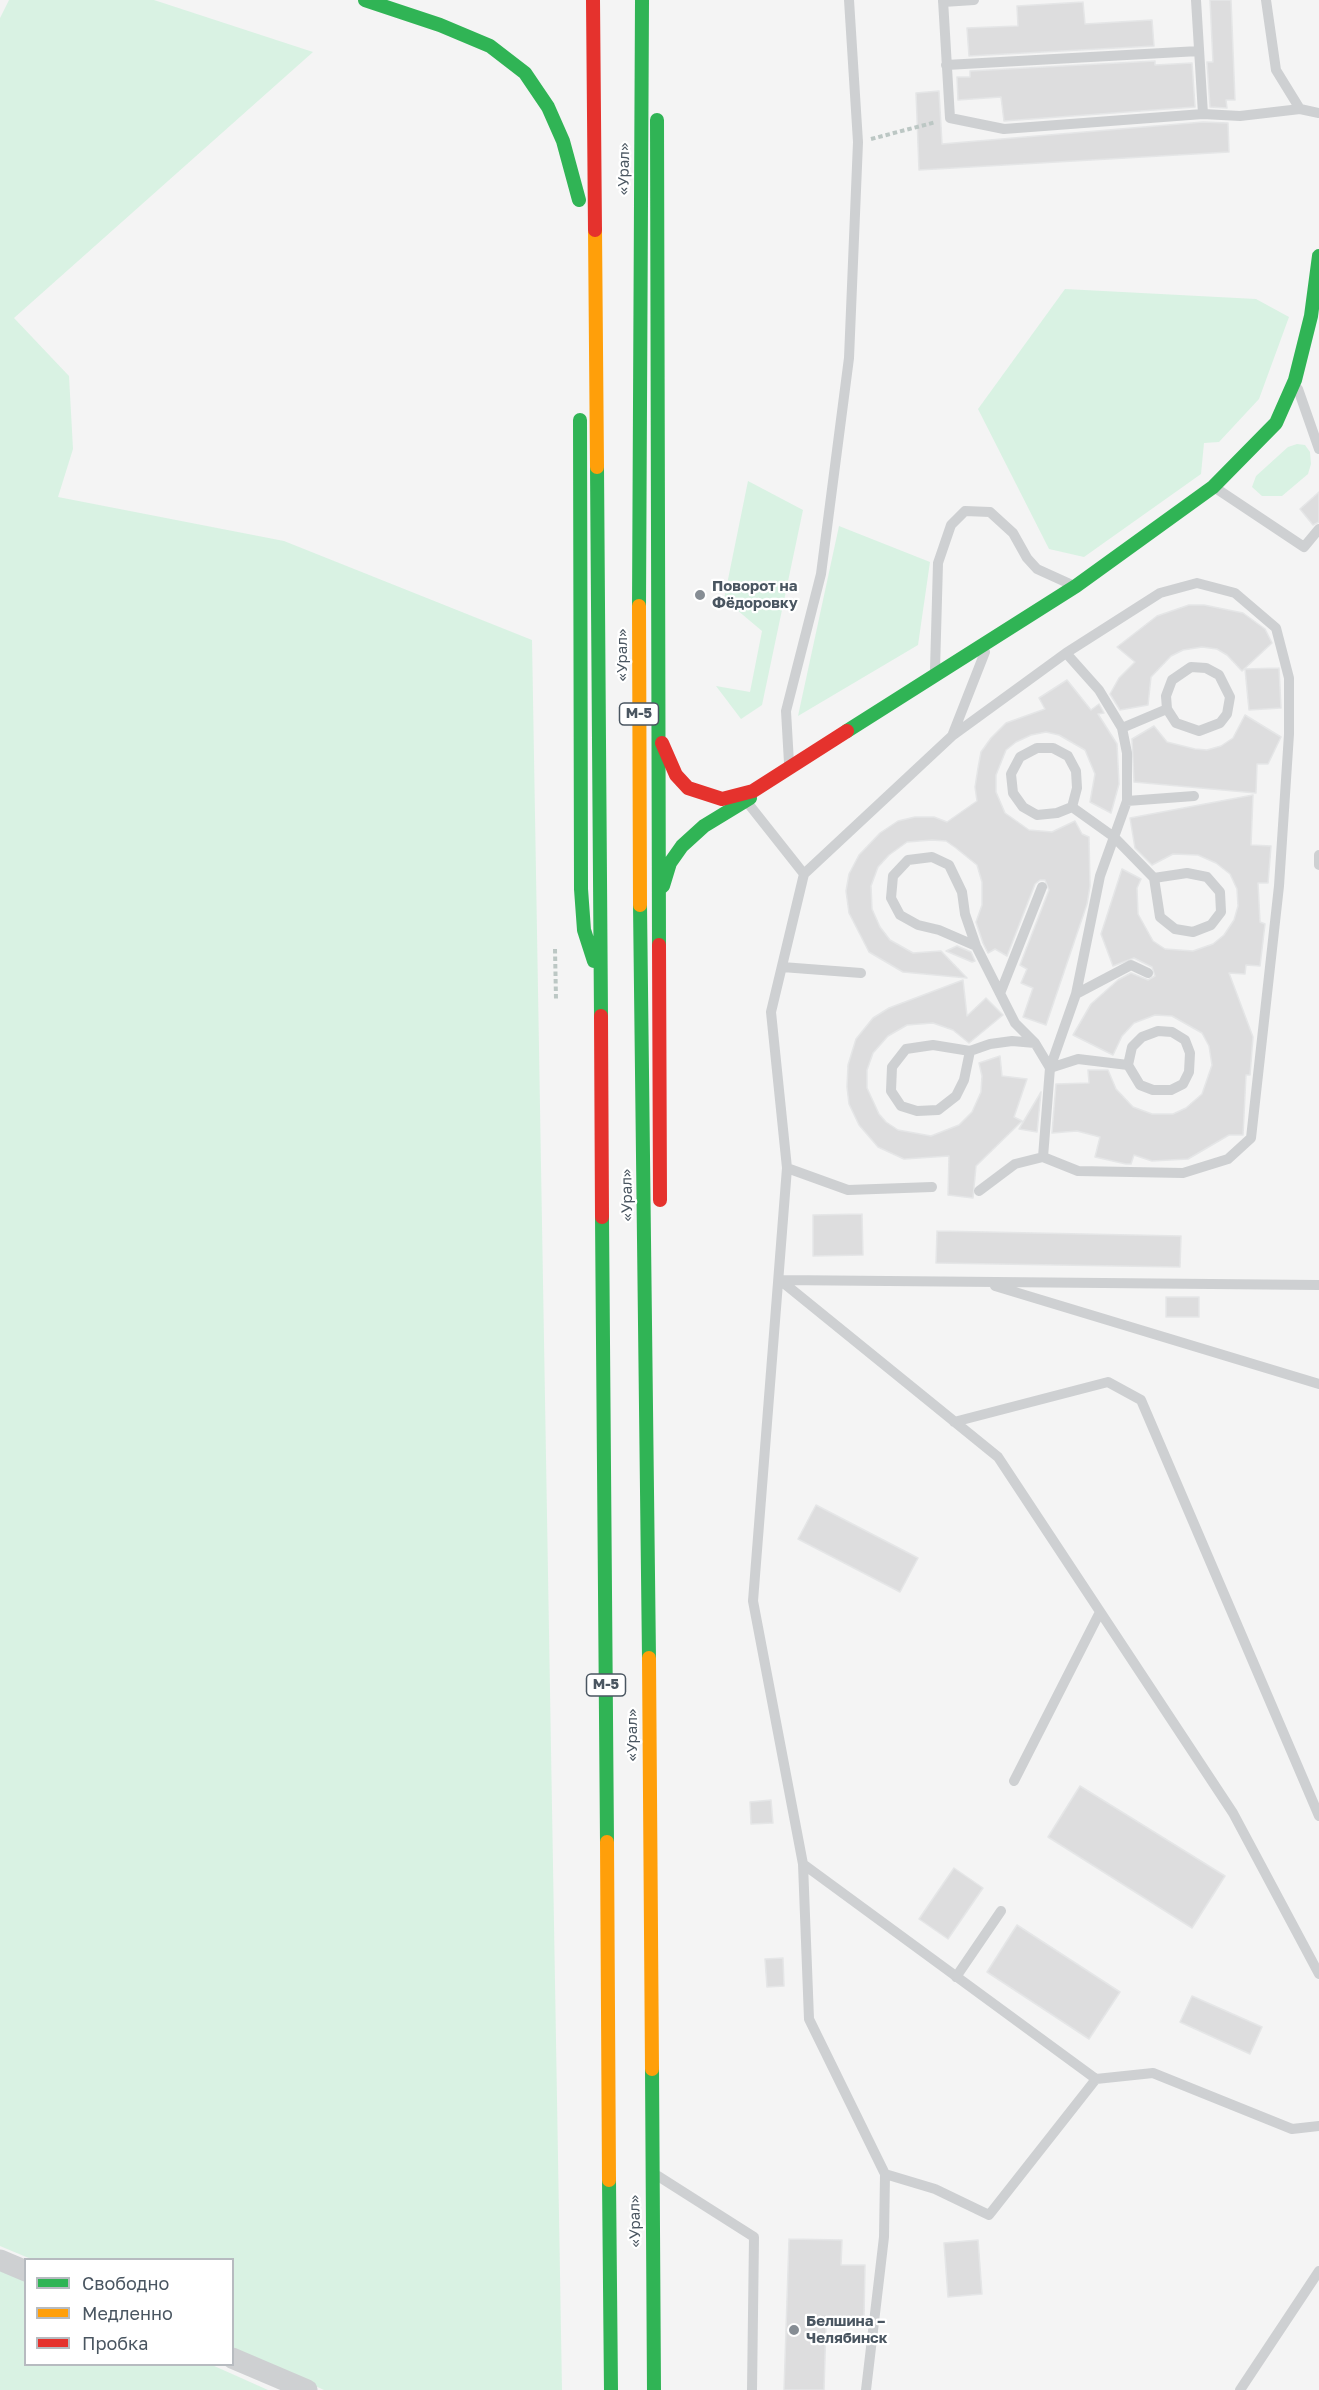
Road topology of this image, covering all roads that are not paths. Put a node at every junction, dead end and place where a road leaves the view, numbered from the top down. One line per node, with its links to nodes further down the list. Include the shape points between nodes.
1 (365, 0): 17 (main road, via 490,46 525,73 548,107 563,141 579,206)
2 (593, 0): 48 (main road, «Урал» / М-5)
3 (642, 0): 66 (main road, «Урал» / М-5, via 638,471)
4 (652, 0): 11 (main road)
5 (849, 0): 32 (lane, via 858,142 849,358 821,574 786,711)
6 (974, 0): 9 (lane)
7 (1196, 0): 10 (lane)
8 (1266, 0): 14 (lane, via 1276,70)
9 (943, 1): 12 (lane)
10 (1199, 51): 12 (lane); 16 (lane)
11 (657, 53)
12 (946, 65): 16 (lane, via 950,118 1004,129)
13 (657, 100): 30 (main road)
14 (1300, 109): 15 (lane); 16 (lane, via 1240,116)
15 (1319, 113)
16 (1203, 114)
17 (579, 141)
18 (1319, 256): 19 (main road, via 1311,316)
19 (1295, 380): 21 (lane); 22 (main road, via 1276,423)
20 (580, 411): 48 (main road, via 581,889 584,930)
21 (1318, 446)
22 (1214, 487): 23 (lane, via 1304,547); 24 (main road)
23 (1319, 529)
24 (1076, 586): 25 (main road); 27 (lane, via 1038,569 1013,533 990,512 965,511 951,525 938,563)
25 (988, 643): 27 (main road); 31 (lane)
26 (1066, 653): 29 (lane, via 1099,690); 31 (lane); 55 (lane, via 1160,593 1197,583 1235,592 1276,628 1288,678 1289,734 1279,885 1251,1138 1228,1160 1183,1173 1077,1171)
27 (935, 678): 32 (main road)
28 (1167, 709): 28 (lane, via 1166,696 1172,680 1191,667 1206,668 1220,675 1230,697 1227,714 1220,723 1199,731 1176,723); 29 (lane)
29 (1122, 728): 35 (lane, via 1127,753)
30 (659, 736): 32 (main road, via 675,775 688,788 705,796 735,798); 43 (main road)
31 (952, 736): 40 (lane)
32 (789, 769): 34 (main road)
33 (1194, 796): 35 (lane)
34 (746, 801): 40 (lane); 43 (main road, via 704,826 670,863 663,885)
35 (1127, 801): 37 (lane)
36 (1072, 807): 36 (lane, via 1037,815 1023,807 1013,793 1011,774 1020,757 1037,748 1053,748 1068,756 1076,771); 37 (lane)
37 (1114, 837): 41 (lane); 50 (lane, via 1100,876)
38 (1319, 855): 39 (lane)
39 (1319, 865)
40 (804, 874): 45 (lane)
41 (1154, 878): 41 (lane, via 1160,917 1175,929 1192,932 1211,925 1221,912 1220,892 1207,877 1187,873)
42 (1042, 887): 49 (lane)
43 (658, 931): 59 (main road)
44 (976, 946): 44 (lane, via 962,892 949,865 932,857 908,860 893,876 891,898 900,915); 49 (lane)
45 (782, 967): 46 (lane); 56 (lane, via 771,1012)
46 (861, 973)
47 (1148, 973): 50 (lane, via 1131,965)
48 (600, 980): 83 (main road, «Урал» / М-5)
49 (1001, 991): 51 (lane, via 1015,1023)
50 (1076, 994): 54 (lane)
51 (1035, 1043): 52 (lane, via 1012,1041); 54 (lane)
52 (970, 1051): 52 (lane, via 933,1045 906,1049 892,1067 891,1091 901,1106 917,1111 938,1110 956,1096)
53 (1128, 1065): 53 (lane, via 1140,1085 1171,1090 1183,1084 1190,1072 1190,1053 1185,1040 1172,1032 1158,1031 1142,1037 1132,1047); 54 (lane, via 1078,1059)
54 (1050, 1068): 55 (lane)
55 (1043, 1157): 58 (lane, via 1015,1164)
56 (787, 1168): 57 (lane, via 848,1190); 60 (lane)
57 (932, 1187)
58 (979, 1191)
59 (660, 1218)
60 (780, 1280): 61 (lane); 65 (lane); 70 (lane, via 753,1601)
61 (982, 1282): 62 (lane); 64 (lane)
62 (1319, 1286)
63 (659, 1337): 66 (main road)
64 (1319, 1384)
65 (954, 1422): 67 (lane, via 998,1457); 69 (lane, via 1108,1382 1141,1400)
66 (647, 1429): 76 (main road, «Урал» / М-5)
67 (1100, 1612): 68 (lane); 72 (lane, via 1233,1813)
68 (1014, 1781)
69 (1319, 1816)
70 (803, 1864): 73 (lane); 77 (lane, via 808,2019)
71 (1001, 1911): 73 (lane)
72 (1319, 1974)
73 (956, 1977): 74 (lane)
74 (1096, 2079): 75 (lane, via 1153,2073 1292,2129); 77 (lane, via 989,2215 935,2189)
75 (1319, 2126)
76 (651, 2172): 84 (main road, «Урал» / М-5); 85 (lane, via 754,2237)
77 (885, 2174): 86 (lane, via 884,2237)
78 (0, 2260): 79 (street)
79 (24, 2270)
80 (1319, 2271): 87 (lane)
81 (234, 2359): 82 (street)
82 (307, 2390)
83 (612, 2390)
84 (654, 2390)
85 (752, 2390)
86 (866, 2390)
87 (1240, 2390)

